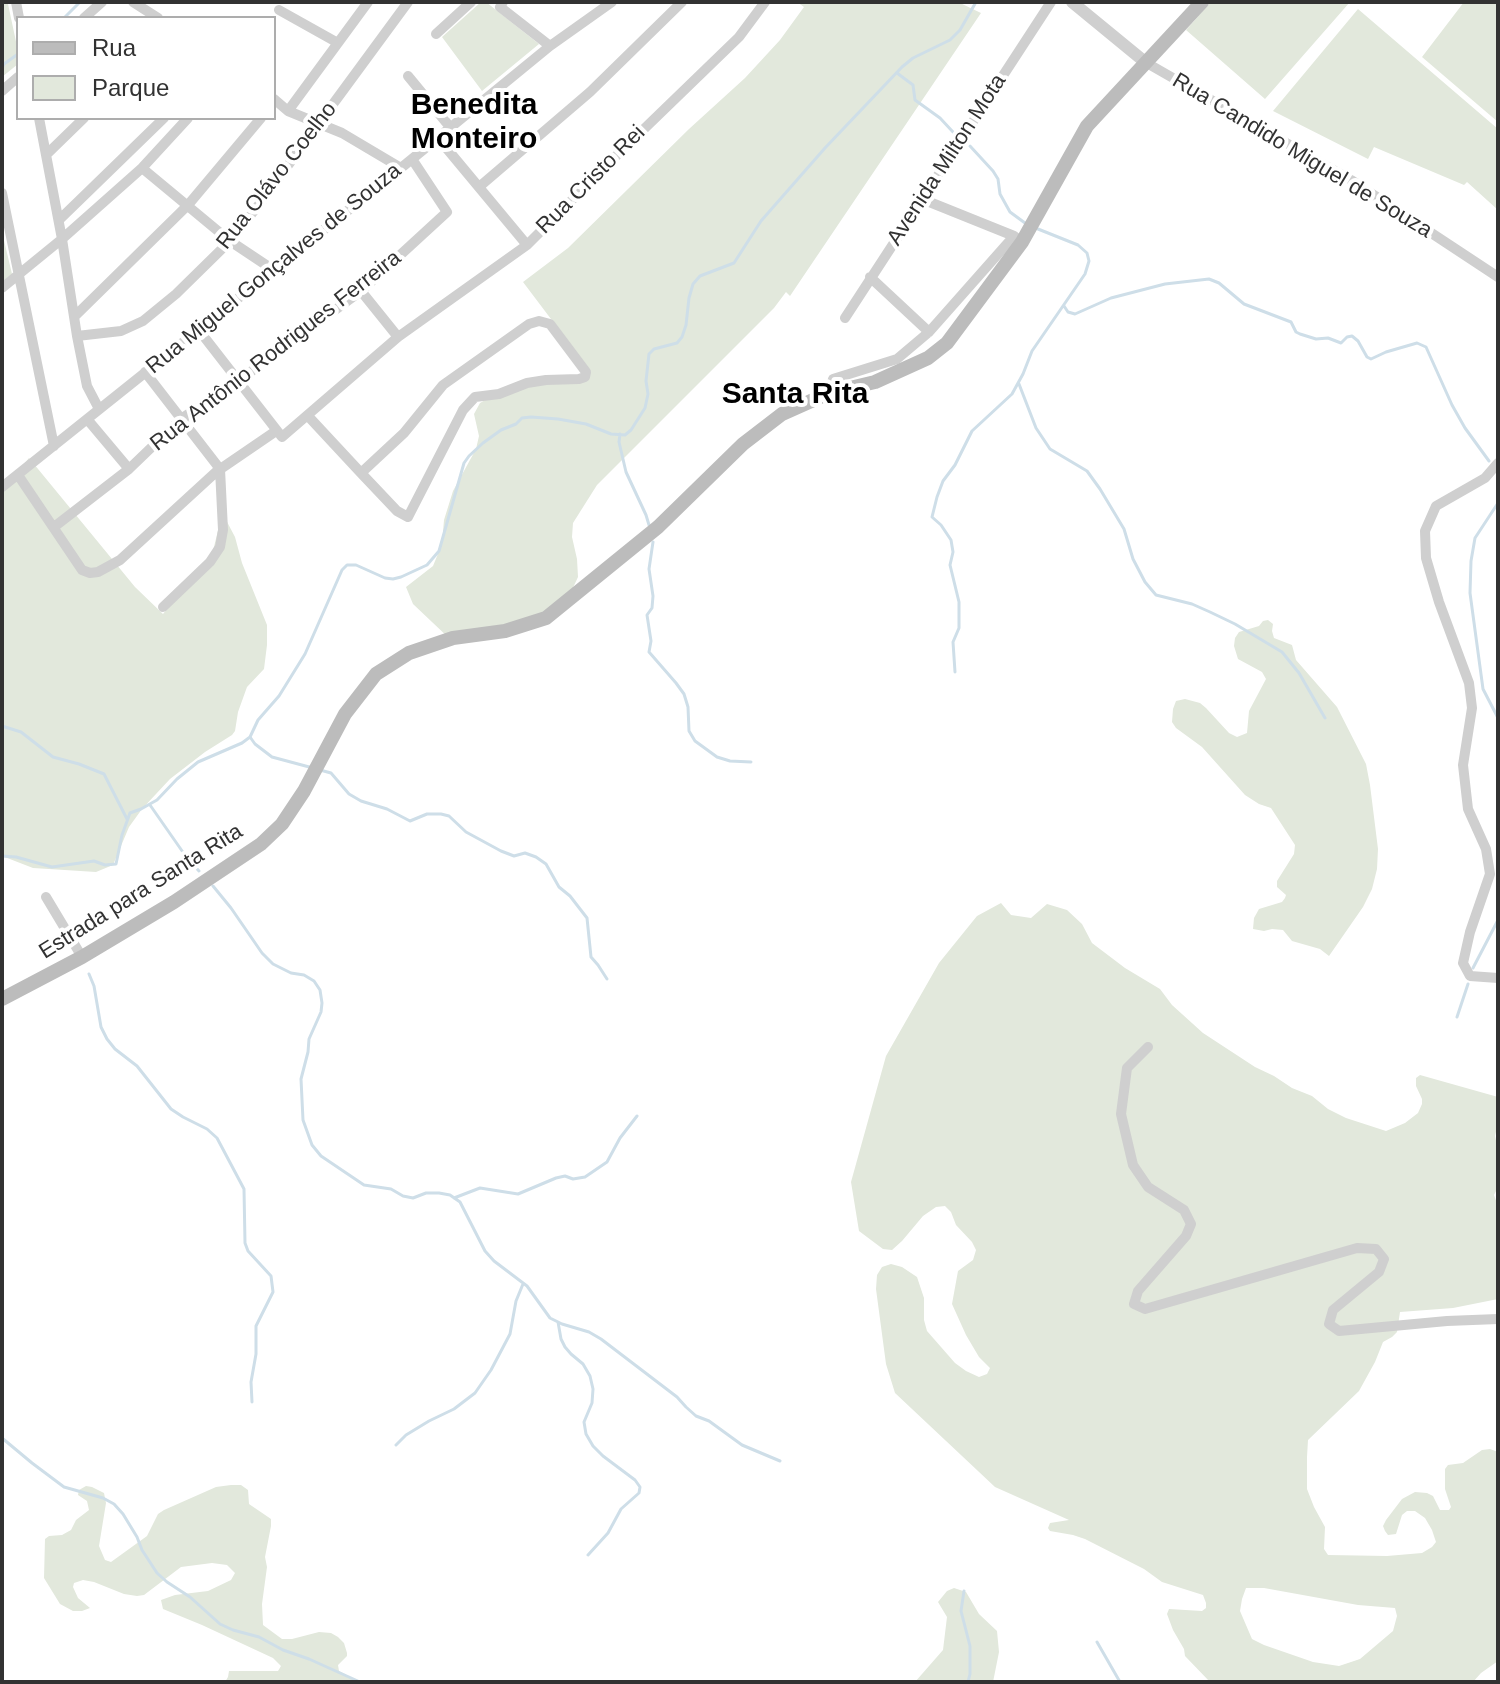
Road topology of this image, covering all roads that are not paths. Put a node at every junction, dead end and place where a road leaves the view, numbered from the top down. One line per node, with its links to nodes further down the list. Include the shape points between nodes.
1 (102, 2): 14 (street)
2 (133, 2): 15 (street)
3 (368, 2): 17 (street)
4 (408, 2): 28 (street, Rua Olávo Coelho)
5 (471, 2): 16 (street)
6 (612, 2): 18 (street, Rua Miguel Gonçalves de Souza)
7 (682, 2): 35 (street, via 590,92)
8 (765, 2): 43 (street, Rua Cristo Rei, via 739,37)
9 (1051, 2): 37 (street, Avenida Milton Mota)
10 (1072, 2): 19 (street)
11 (1202, 2): 19 (main road, Estrada para Santa Rita)
12 (499, 4): 18 (street)
13 (280, 6): 17 (street)
14 (86, 16)
15 (155, 16)
16 (436, 34)
17 (338, 43): 22 (street)
18 (550, 46): 29 (street, Rua Miguel Gonçalves de Souza)
19 (1145, 62): 41 (main road, Estrada para Santa Rita, via 1087,126); 47 (street, Rua Candido Miguel de Souza, via 1351,180)
20 (408, 76): 29 (street)
21 (276, 102): 22 (street)
22 (288, 111): 28 (street)
23 (39, 120): 31 (street)
24 (82, 120): 31 (street)
25 (162, 120): 39 (street)
26 (186, 120): 33 (street)
27 (259, 120): 38 (street)
28 (319, 124): 34 (street); 42 (street, Rua Olávo Coelho)
29 (450, 127): 30 (street, Rua Miguel Gonçalves de Souza)
30 (438, 138): 32 (street, Rua Miguel Gonçalves de Souza); 35 (street)
31 (46, 155): 39 (street)
32 (412, 159): 34 (street, Rua Miguel Gonçalves de Souza); 49 (street, Rua Antônio Rodrigues Ferreira, via 447,212)
33 (142, 168): 38 (street); 40 (street)
34 (401, 168): 44 (street, Rua Miguel Gonçalves de Souza)
35 (479, 187): 43 (street)
36 (2, 193): 45 (street)
37 (922, 199): 41 (street); 46 (street, Avenida Milton Mota)
38 (188, 205): 42 (street); 50 (street)
39 (59, 220): 40 (street)
40 (62, 239): 45 (street); 50 (street)
41 (1018, 239): 53 (street); 58 (main road, Estrada para Santa Rita, via 947,343 928,358 875,382)
42 (230, 241): 44 (street); 54 (street, Rua Olávo Coelho, via 143,321 121,331)
43 (527, 245): 55 (street, Rua Cristo Rei)
44 (272, 269): 52 (street, Rua Miguel Gonçalves de Souza)
45 (19, 275): 48 (street); 64 (street)
46 (870, 277): 51 (street, Avenida Milton Mota); 53 (street)
47 (1498, 277)
48 (2, 288)
49 (361, 291): 55 (street); 57 (street, Rua Antônio Rodrigues Ferreira)
50 (74, 317): 54 (street)
51 (845, 318)
52 (198, 329): 56 (street, Rua Miguel Gonçalves de Souza); 57 (street)
53 (929, 332): 58 (street, via 897,359 833,379)
54 (77, 336): 59 (street, via 87,386)
55 (398, 337): 60 (street, Rua Cristo Rei)
56 (145, 372): 59 (street, Rua Miguel Gonçalves de Souza); 62 (street)
57 (238, 381): 62 (street, Rua Antônio Rodrigues Ferreira); 63 (street)
58 (829, 393): 74 (main road, Estrada para Santa Rita, via 782,414 743,444 658,527 546,618 505,631 453,638 409,653 376,674 345,714 282,824 238,860)
59 (99, 409): 61 (street, Rua Miguel Gonçalves de Souza)
60 (308, 416): 63 (street, Rua Cristo Rei); 68 (street)
61 (87, 419): 64 (street, Rua Miguel Gonçalves de Souza); 66 (street)
62 (181, 419): 66 (street, Rua Antônio Rodrigues Ferreira); 67 (street)
63 (279, 434): 67 (street, Rua Cristo Rei)
64 (54, 446): 69 (street, Rua Miguel Gonçalves de Souza)
65 (1498, 463): 75 (street, via 1485,478 1436,506 1425,531 1426,558 1469,683 1472,708 1463,765 1468,809 1486,849 1490,874 1463,963 1470,976)
66 (129, 469): 71 (street, Rua Antônio Rodrigues Ferreira)
67 (220, 469): 71 (street, Rua Cristo Rei, via 120,560 98,572 82,570); 72 (street, via 220,547)
68 (361, 473): 68 (street, via 408,517 463,410 475,397 527,383 579,379 586,372 550,324 529,324 443,385 404,433)
69 (18, 475): 70 (street, Rua Miguel Gonçalves de Souza); 71 (street, Rua Cristo Rei)
70 (2, 487)
71 (54, 527)
72 (163, 607)
73 (46, 897): 74 (street)
74 (82, 957): 76 (main road, Estrada para Santa Rita)
75 (1498, 978)
76 (2, 999)
77 (1148, 1047): 78 (street, via 1127,1068 1121,1114 1133,1165 1148,1187 1184,1210 1191,1224 1138,1291 1134,1304 1145,1309 1357,1248 1376,1249 1384,1259 1379,1272 1333,1310 1329,1324 1339,1331)
78 (1498, 1319)

